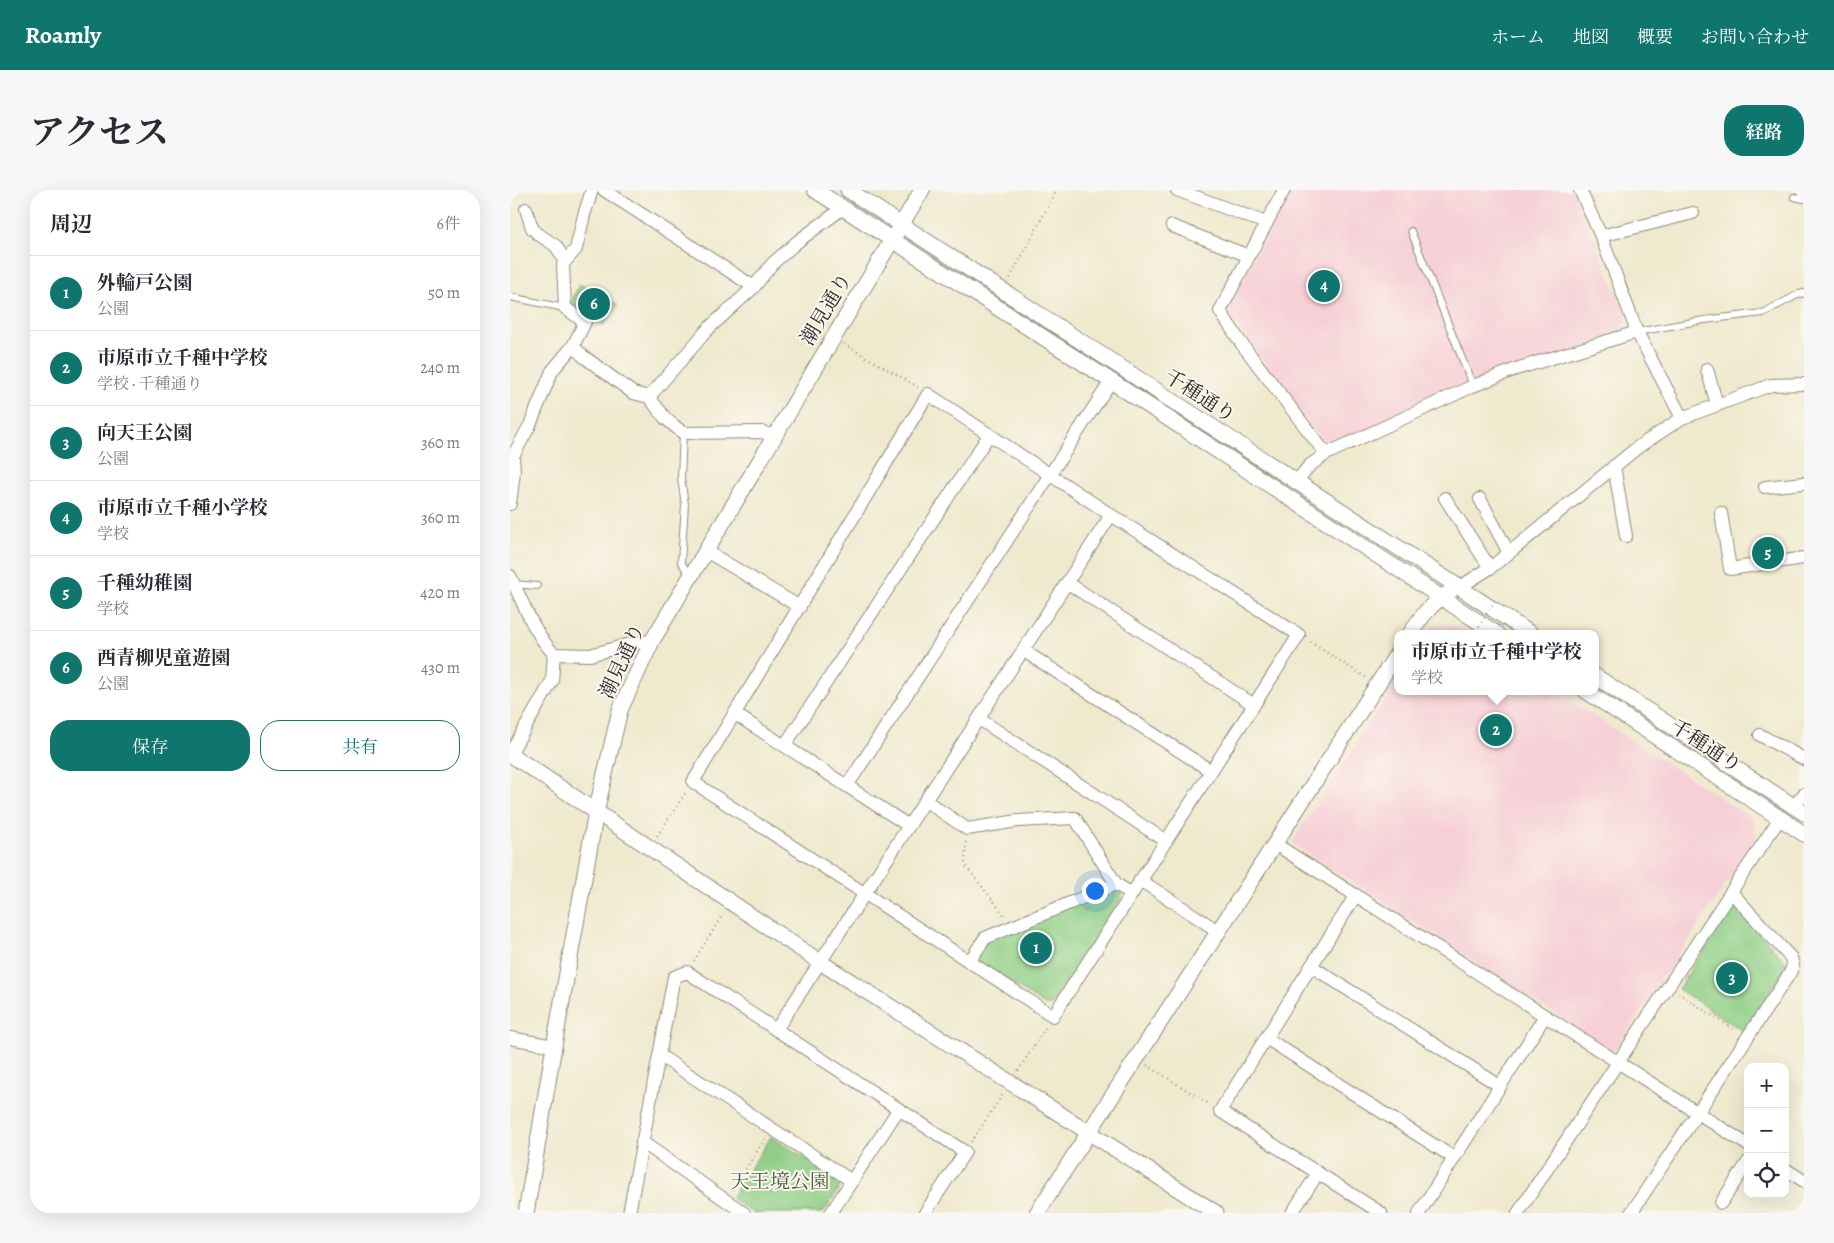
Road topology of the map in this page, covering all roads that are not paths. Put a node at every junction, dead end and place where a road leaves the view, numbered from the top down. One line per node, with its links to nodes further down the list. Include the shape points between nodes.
1 (592, 190): 21 (street, via 576,249)
2 (604, 190): 22 (street)
3 (815, 190): 11 (street, 千種通り)
4 (848, 190): 15 (street, 千種通り)
5 (922, 190): 15 (street, 潮見通り)
6 (1177, 190): 14 (street)
7 (1284, 190): 14 (street)
8 (1580, 190): 18 (street)
9 (1794, 198): 10 (lane)
10 (1804, 199)
11 (843, 208): 19 (street, 千種通り); 22 (street, via 772,264)
12 (526, 210): 21 (street, via 532,228 556,246)
13 (1693, 213): 18 (street)
14 (1266, 223): 20 (street)
15 (901, 225): 19 (street, 潮見通り); 42 (street, 千種通り)
16 (1172, 226): 20 (street)
17 (1411, 231): 31 (lane)
18 (1601, 236): 26 (street)
19 (892, 239): 29 (street, 千種通り); 37 (street, 潮見通り)
20 (1249, 256): 38 (street, via 1220,311)
21 (565, 261): 25 (street)
22 (754, 287): 32 (street, via 710,328)
23 (1804, 293): 26 (lane, via 1763,313)
24 (510, 297): 25 (lane)
25 (565, 308): 27 (street, via 585,322)
26 (1637, 332): 31 (street, via 1516,369); 34 (street)
27 (573, 346): 32 (street, via 633,393); 40 (street, via 552,371 530,425 513,456)
28 (1707, 369): 33 (street)
29 (1112, 381): 41 (street); 60 (street, 千種通り)
30 (1804, 384): 33 (street, via 1771,385)
31 (1473, 386): 38 (street)
32 (649, 397): 35 (street, via 665,418)
33 (1717, 405): 34 (street)
34 (1682, 418): 39 (street)
35 (683, 433): 37 (street, via 762,432); 55 (lane, via 681,478 685,505 681,562)
36 (989, 435): 41 (street); 61 (street, via 928,394); 75 (street)
37 (773, 436): 51 (street, 潮見通り)
38 (1326, 454): 42 (street, via 1308,466)
39 (1614, 466): 50 (street); 52 (street)
40 (512, 472): 47 (street)
41 (1050, 475): 49 (street); 79 (street)
42 (1296, 482): 59 (street, 千種通り)
43 (1804, 483): 44 (street)
44 (1764, 487)
45 (1445, 498): 54 (street)
46 (1480, 498): 52 (street)
47 (510, 504)
48 (1721, 513): 53 (street, via 1730,569)
49 (1112, 515): 57 (street); 71 (street, via 1299,635)
50 (1626, 536)
51 (706, 551): 55 (street, 潮見通り); 61 (street)
52 (1509, 553): 54 (street)
53 (1804, 558)
54 (1490, 568): 59 (street)
55 (690, 577): 65 (street, 潮見通り)
56 (511, 582): 58 (lane); 67 (street, via 544,644)
57 (1068, 583): 66 (street); 71 (street)
58 (537, 586)
59 (1460, 587): 60 (street); 64 (street, 千種通り)
60 (1441, 597): 62 (street, via 1424,612); 63 (street, 千種通り)
61 (800, 607): 72 (street)
62 (1413, 630)
63 (1492, 630)
64 (1525, 630)
65 (652, 640): 67 (street, via 590,655); 83 (street, 潮見通り, via 620,710)
66 (1024, 651): 73 (street); 78 (street)
67 (554, 654): 76 (street, via 552,682)
68 (1394, 659): 88 (street)
69 (1599, 679): 82 (street, 千種通り)
70 (1592, 695): 84 (street, 千種通り)
71 (1254, 705): 78 (street)
72 (735, 714): 75 (street); 92 (street, via 693,782)
73 (980, 719): 81 (street); 87 (street)
74 (1760, 734): 77 (street)
75 (786, 745): 79 (street)
76 (510, 754): 83 (street)
77 (1804, 759)
78 (1211, 771): 87 (street)
79 (847, 786): 85 (street)
80 (1804, 794): 82 (street)
81 (926, 801): 85 (street); 90 (street, via 967,829 1018,821 1075,818)
82 (1799, 810)
83 (596, 812): 96 (street); 103 (street, 潮見通り)
84 (1780, 818): 86 (street, 千種通り); 91 (street)
85 (909, 826): 92 (street)
86 (1804, 834)
87 (1166, 841): 89 (street)
88 (1275, 844): 94 (street); 95 (street)
89 (1140, 880): 93 (street); 95 (street)
90 (1116, 884): 93 (street); 97 (street, via 985,938)
91 (1732, 892): 105 (street); 108 (street, via 1793,964)
92 (864, 894): 96 (street); 97 (street)
93 (1132, 894): 97 (street, via 1053,1016)
94 (1356, 895): 98 (street); 99 (street)
95 (1218, 931): 109 (street)
96 (820, 962): 100 (street); 109 (street)
97 (969, 962)
98 (1311, 966): 102 (street); 106 (street)
99 (1545, 1016): 105 (street); 106 (street)
100 (776, 1030): 104 (street, via 687,972 674,977); 107 (street)
101 (510, 1038): 103 (street)
102 (1266, 1038): 112 (street); 115 (street, via 1220,1111)
103 (554, 1046): 120 (street, 潮見通り)
104 (659, 1056): 110 (street); 116 (street)
105 (1618, 1063): 108 (street); 119 (street)
106 (1500, 1086): 112 (street)
107 (898, 1110): 116 (street); 124 (street, via 965,1152)
108 (1697, 1113): 111 (street); 130 (street)
109 (1089, 1132): 125 (street); 126 (street)
110 (642, 1142): 121 (street); 122 (street)
111 (1744, 1142)
112 (1454, 1158): 129 (street)
113 (1744, 1168): 118 (street)
114 (1789, 1172): 117 (street)
115 (1318, 1173): 127 (street); 128 (street)
116 (852, 1181): 123 (street)
117 (1804, 1181)
118 (1721, 1203)
119 (1524, 1211)
120 (526, 1213)
121 (629, 1213)
122 (744, 1213)
123 (831, 1213)
124 (925, 1213)
125 (1037, 1213)
126 (1216, 1213)
127 (1292, 1213)
128 (1381, 1213)
129 (1419, 1213)
130 (1631, 1213)

